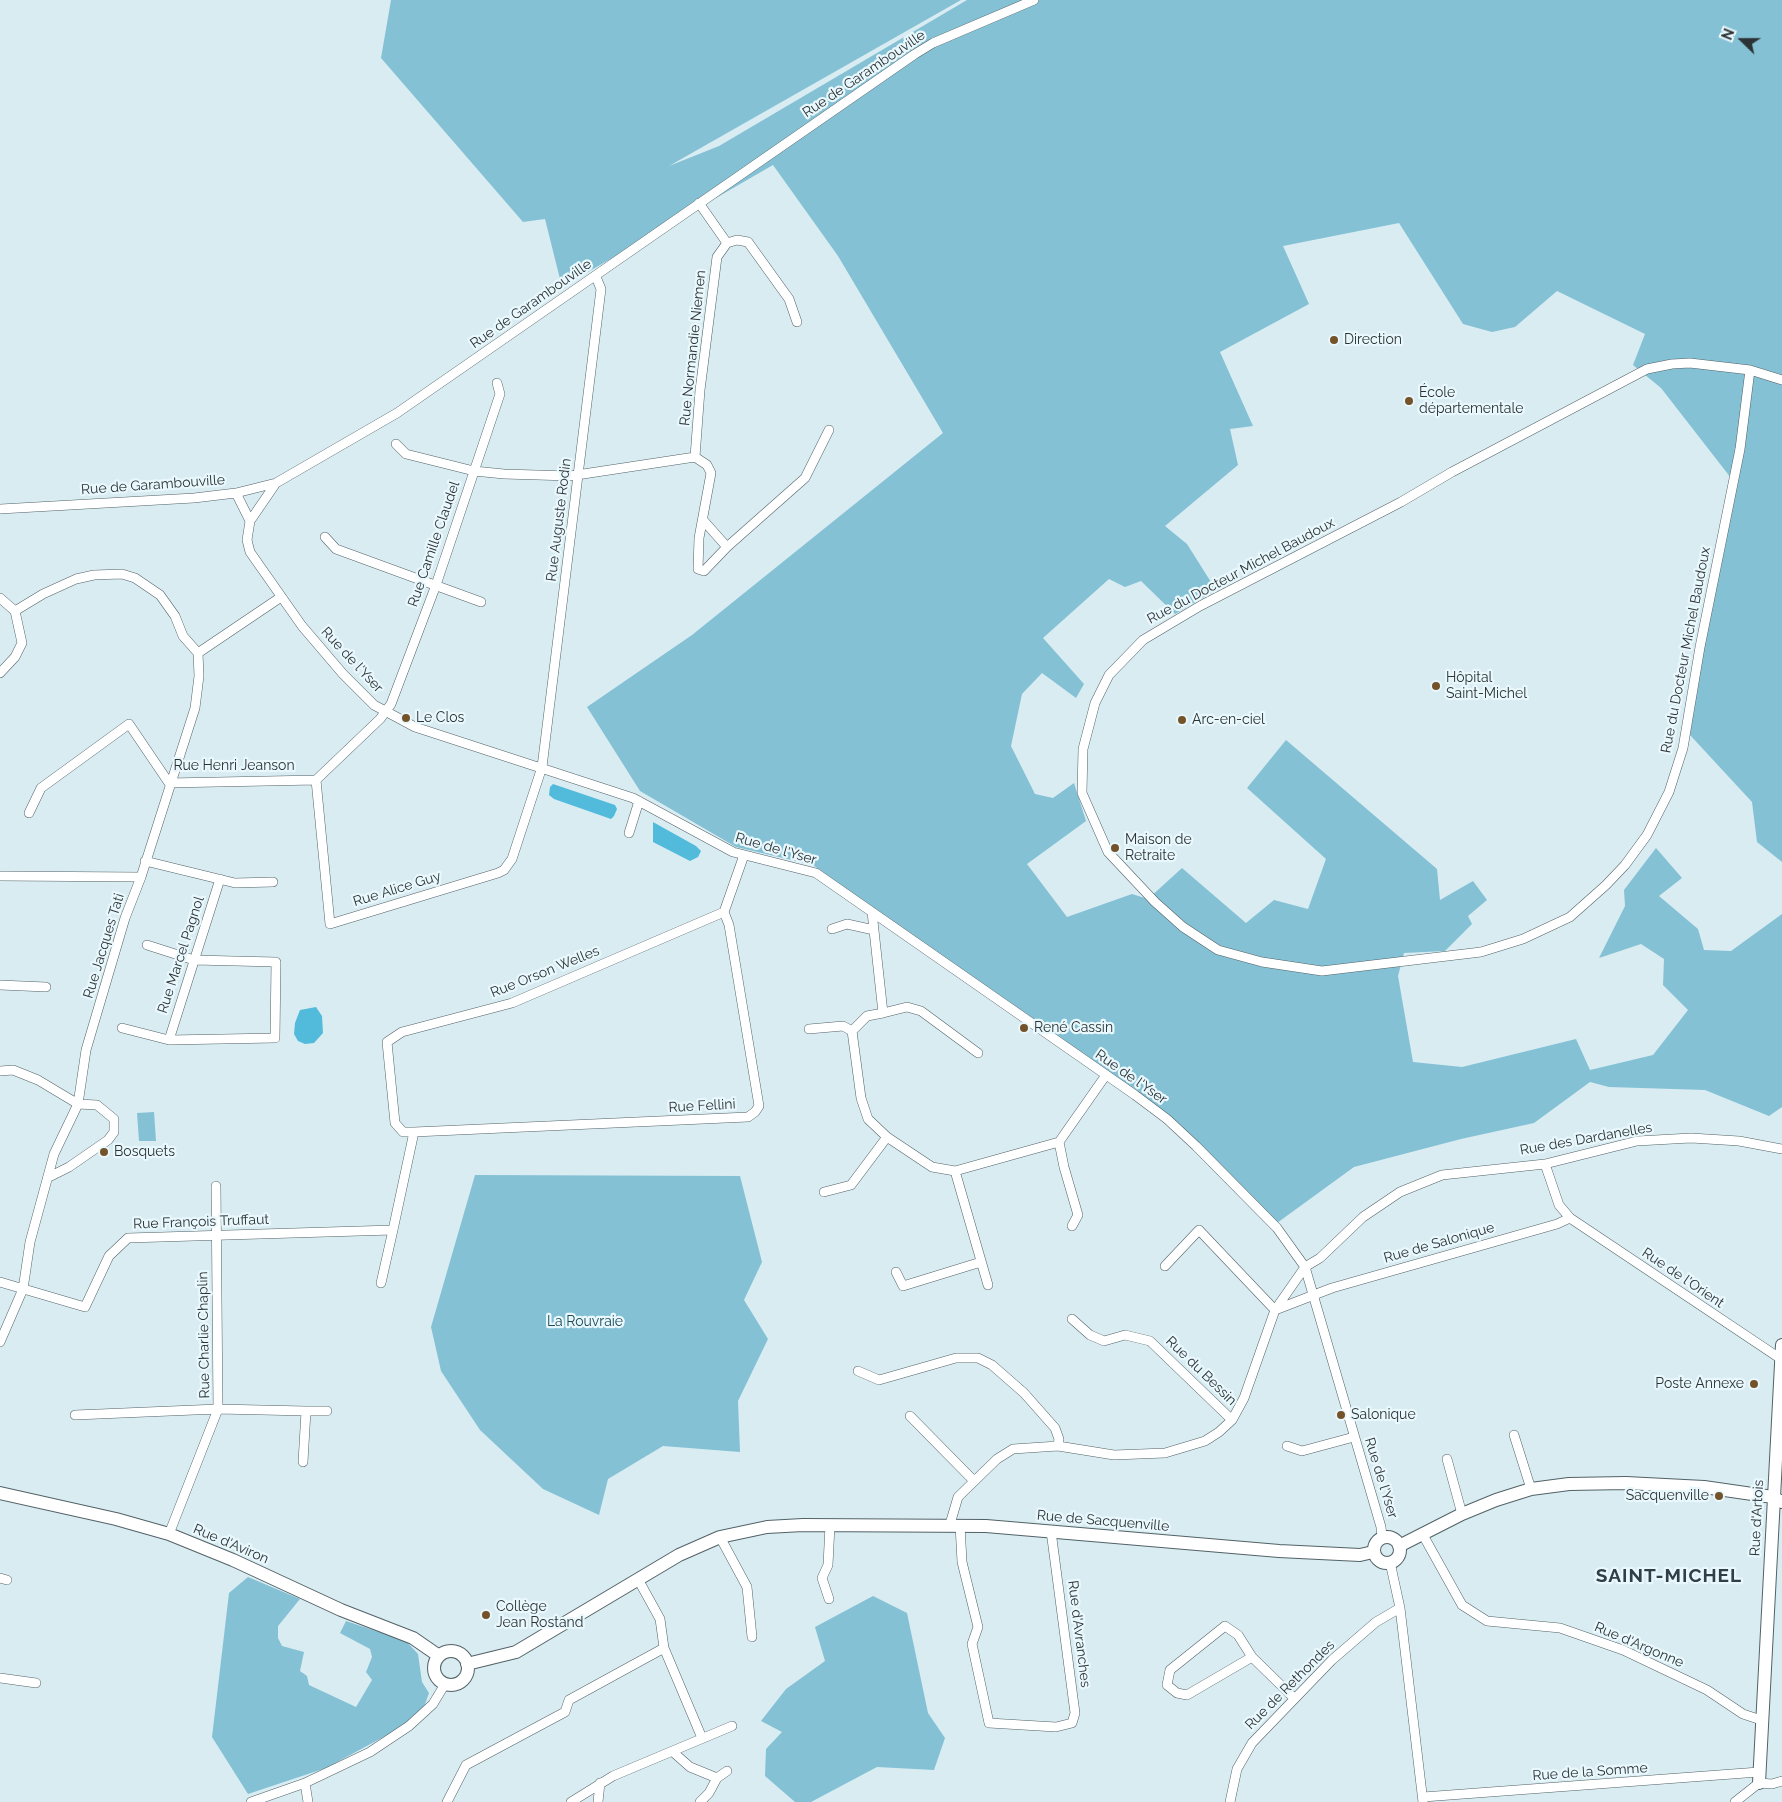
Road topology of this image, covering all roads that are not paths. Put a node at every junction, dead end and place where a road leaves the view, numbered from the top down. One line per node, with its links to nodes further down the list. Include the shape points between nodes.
1 (1034, 0): 2 (street, Rue de Garambouville, via 933,43)
2 (699, 203): 3 (street); 4 (street, Rue de Garambouville)
3 (727, 243): 5 (street, via 737,240 748,242 789,300); 11 (street, Rue Normandie Niemen, via 717,256)
4 (596, 277): 13 (street, Rue Auguste Rodin, via 601,288); 14 (street, Rue de Garambouville, via 397,413)
5 (796, 322)
6 (1750, 370): 6 (street, Rue du Docteur Michel Baudoux, via 1690,363 1647,369 1200,606 1143,640 1109,675 1095,703 1082,749 1082,794 1108,852 1183,927 1218,950 1262,962 1322,971 1481,952 1523,939 1570,917 1625,865 1647,835 1669,792 1683,748 1740,449); 7 (street, Rue du Docteur Michel Baudoux)
7 (1782, 380)
8 (497, 383): 12 (street, Rue Camille Claudel, via 500,394)
9 (829, 430): 20 (street, via 805,478)
10 (396, 444): 12 (street, via 406,454)
11 (695, 457): 13 (street); 17 (street, via 707,465 711,473)
12 (474, 471): 13 (street, via 513,475); 21 (street, Rue Camille Claudel)
13 (578, 474): 29 (street, Rue Auguste Rodin)
14 (276, 483): 15 (street, Rue de Garambouville); 18 (street)
15 (236, 493): 16 (street, Rue de Garambouville); 18 (street, Rue de l'Yser)
16 (0, 510)
17 (703, 520): 20 (street); 20 (street, via 698,569 704,571)
18 (250, 522): 22 (street, Rue de l'Yser, via 247,540 250,552)
19 (325, 537): 21 (street, via 336,549)
20 (727, 547)
21 (436, 585): 24 (street); 28 (street, Rue Camille Claudel)
22 (281, 597): 26 (street); 28 (street, Rue de l'Yser, via 343,674 365,697)
23 (0, 598): 25 (street)
24 (481, 602)
25 (15, 611): 26 (street, via 76,579 122,574 135,578 160,595 175,616 183,636); 27 (street, via 22,643 16,657)
26 (198, 653): 31 (street, Rue Jacques Tati, via 195,708)
27 (0, 673)
28 (386, 712): 29 (street, Rue de l'Yser, via 415,727); 30 (street)
29 (542, 767): 30 (street, Rue Alice Guy, via 512,859 504,870 330,924); 32 (street, Rue de l'Yser)
30 (316, 780): 31 (street, Rue Henri Jeanson)
31 (169, 783): 33 (street, Rue Henri Jeanson, via 128,724 41,788); 36 (street, Rue Jacques Tati)
32 (639, 801): 34 (street); 35 (street, Rue de l'Yser, via 717,844)
33 (30, 813)
34 (629, 833)
35 (744, 855): 41 (street); 42 (street, Rue de l'Yser, via 816,873)
36 (145, 861): 38 (street, Rue Jacques Tati); 39 (street)
37 (0, 876): 38 (street)
38 (141, 877): 57 (street, Rue Jacques Tati, via 125,918 86,1050)
39 (220, 879): 40 (street, via 235,883); 46 (street, Rue Marcel Pagnol)
40 (273, 882)
41 (724, 912): 58 (street, Rue Orson Welles, via 512,1003 402,1032 387,1042 395,1123 403,1132); 58 (street, Rue Fellini, via 729,925 759,1106 748,1117)
42 (872, 912): 44 (street); 56 (street, Rue de l'Yser)
43 (832, 928): 44 (street, via 847,924)
44 (874, 930): 49 (street)
45 (147, 945): 46 (street)
46 (194, 960): 53 (street, Rue Marcel Pagnol); 53 (street, via 276,962 274,1038)
47 (0, 985): 48 (street)
48 (46, 987)
49 (883, 1012): 52 (street, via 867,1016); 54 (street, via 907,1007 922,1011)
50 (122, 1028): 53 (street)
51 (809, 1029): 52 (street, via 843,1026)
52 (852, 1031): 59 (street, via 861,1098 868,1119)
53 (169, 1040)
54 (978, 1053)
55 (0, 1071): 57 (street, via 13,1070 38,1080)
56 (1106, 1075): 60 (street); 73 (street, Rue de l'Yser, via 1167,1119 1196,1146 1277,1228)
57 (78, 1104): 64 (street, Rue Jacques Tati, via 54,1154); 64 (street, via 97,1105 114,1119 114,1132 93,1151)
58 (414, 1132): 69 (street)
59 (887, 1137): 63 (street, via 932,1167); 66 (street, via 851,1185)
60 (1059, 1142): 63 (street); 68 (street, via 1078,1214)
61 (1782, 1149): 62 (street, Rue des Dardanelles, via 1739,1141 1646,1140)
62 (1545, 1164): 67 (street, via 1559,1205); 73 (street, Rue des Dardanelles, via 1442,1175 1400,1192 1363,1217 1320,1258)
63 (955, 1171): 71 (street)
64 (49, 1177): 78 (street, Rue Jacques Tati, via 30,1242)
65 (216, 1186): 70 (street, Rue Charlie Chaplin)
66 (824, 1192)
67 (1570, 1218): 79 (street, Rue de Salonique); 84 (street, Rue de l'Orient)
68 (1072, 1226)
69 (393, 1230): 70 (street, Rue François Truffaut); 76 (street)
70 (216, 1234): 78 (street, Rue François Truffaut, via 128,1238 109,1256 85,1307); 86 (street, Rue Charlie Chaplin)
71 (981, 1262): 74 (street, via 903,1286); 77 (street)
72 (1165, 1266): 80 (street, via 1199,1230)
73 (1305, 1267): 79 (street, Rue de l'Yser); 80 (street)
74 (896, 1272)
75 (0, 1282): 78 (street)
76 (381, 1283)
77 (988, 1285)
78 (23, 1289): 82 (street, Rue Jacques Tati)
79 (1314, 1294): 80 (street, Rue de Salonique); 93 (street, Rue de l'Yser)
80 (1275, 1310): 91 (street, via 1244,1398)
81 (1072, 1319): 91 (street, Rue du Bessin, via 1090,1335 1104,1341 1125,1335 1150,1340)
82 (0, 1342)
83 (1782, 1345): 84 (street, Rue d'Artois)
84 (1781, 1358): 101 (street, Rue d'Artois)
85 (858, 1371): 94 (street, via 879,1380 956,1358 978,1358 992,1365 1024,1393 1056,1428)
86 (218, 1410): 87 (street); 89 (street); 106 (street, Rue Charlie Chaplin)
87 (306, 1411): 88 (street); 97 (street)
88 (327, 1411)
89 (74, 1415)
90 (910, 1416): 98 (street)
91 (1232, 1420): 94 (street, via 1205,1441 1165,1453 1114,1455)
92 (1514, 1435): 99 (street)
93 (1354, 1437): 95 (street, via 1302,1452); 109 (street, Rue de l'Yser)
94 (1058, 1446): 98 (street, via 1013,1449)
95 (1287, 1446)
96 (1447, 1458): 102 (street)
97 (303, 1462)
98 (974, 1480): 103 (street, via 958,1497)
99 (1531, 1489): 101 (street, via 1569,1484 1626,1483 1704,1487); 102 (street)
100 (0, 1493): 106 (street, Rue d'Aviron)
101 (1778, 1499): 125 (street, Rue d'Artois)
102 (1462, 1514): 107 (street)
103 (955, 1524): 104 (street, Rue de Sacquenville); 105 (street, Rue de Sacquenville); 105 (street, Rue d'Avranches, via 978,1627 972,1644 988,1723 1056,1727 1072,1723 1075,1713)
104 (830, 1525): 108 (street, Rue de Sacquenville, via 767,1527); 114 (street, via 828,1565 822,1578)
105 (1052, 1531): 111 (street, Rue de Sacquenville, via 1279,1551 1360,1555)
106 (169, 1534): 118 (street, Rue d'Aviron, via 413,1638)
107 (1423, 1534): 110 (street); 125 (street, Rue d'Argonne, via 1462,1606 1487,1621 1560,1628 1623,1650 1706,1690 1743,1714)
108 (720, 1537): 113 (street, Rue de Sacquenville, via 679,1555); 116 (street, via 747,1587)
109 (1382, 1537): 110 (street, via 1390,1537); 111 (street, via 1375,1543)
110 (1400, 1546): 112 (street, via 1399,1555)
111 (1373, 1552): 112 (street, via 1381,1562)
112 (1390, 1562): 115 (street)
113 (639, 1581): 117 (street, via 660,1619); 120 (street, Rue de Sacquenville, via 516,1652)
114 (829, 1599)
115 (1400, 1608): 124 (street, Rue de Rethondes, via 1369,1628); 135 (street)
116 (752, 1638)
117 (664, 1648): 127 (street); 138 (street, via 576,1695 569,1700 565,1712 466,1765)
118 (438, 1656): 120 (street, via 454,1651); 123 (street, via 434,1672)
119 (1252, 1657): 119 (street, via 1238,1634 1225,1626 1170,1670 1167,1685 1177,1693 1187,1695); 124 (street)
120 (468, 1664): 123 (street, via 468,1671 461,1681)
121 (0, 1678): 122 (street)
122 (36, 1683)
123 (445, 1684): 133 (street, via 433,1704 409,1726 370,1752)
124 (1294, 1698): 142 (street, Rue de Rethondes, via 1252,1743 1237,1769)
125 (1761, 1720): 130 (street, Rue d'Artois)
126 (732, 1726): 127 (street)
127 (702, 1738): 128 (street)
128 (673, 1752): 131 (street, via 690,1767); 134 (street)
129 (727, 1771): 131 (street)
130 (1759, 1777): 132 (street, Rue de la Somme, via 1772,1784); 135 (street, Rue de la Somme); 143 (street)
131 (717, 1778): 141 (street)
132 (1782, 1781)
133 (305, 1782): 136 (street); 137 (street)
134 (600, 1783): 139 (street); 140 (street)
135 (1423, 1799)
136 (251, 1802)
137 (308, 1802)
138 (446, 1802)
139 (571, 1802)
140 (598, 1802)
141 (700, 1802)
142 (1230, 1802)
143 (1735, 1802)

